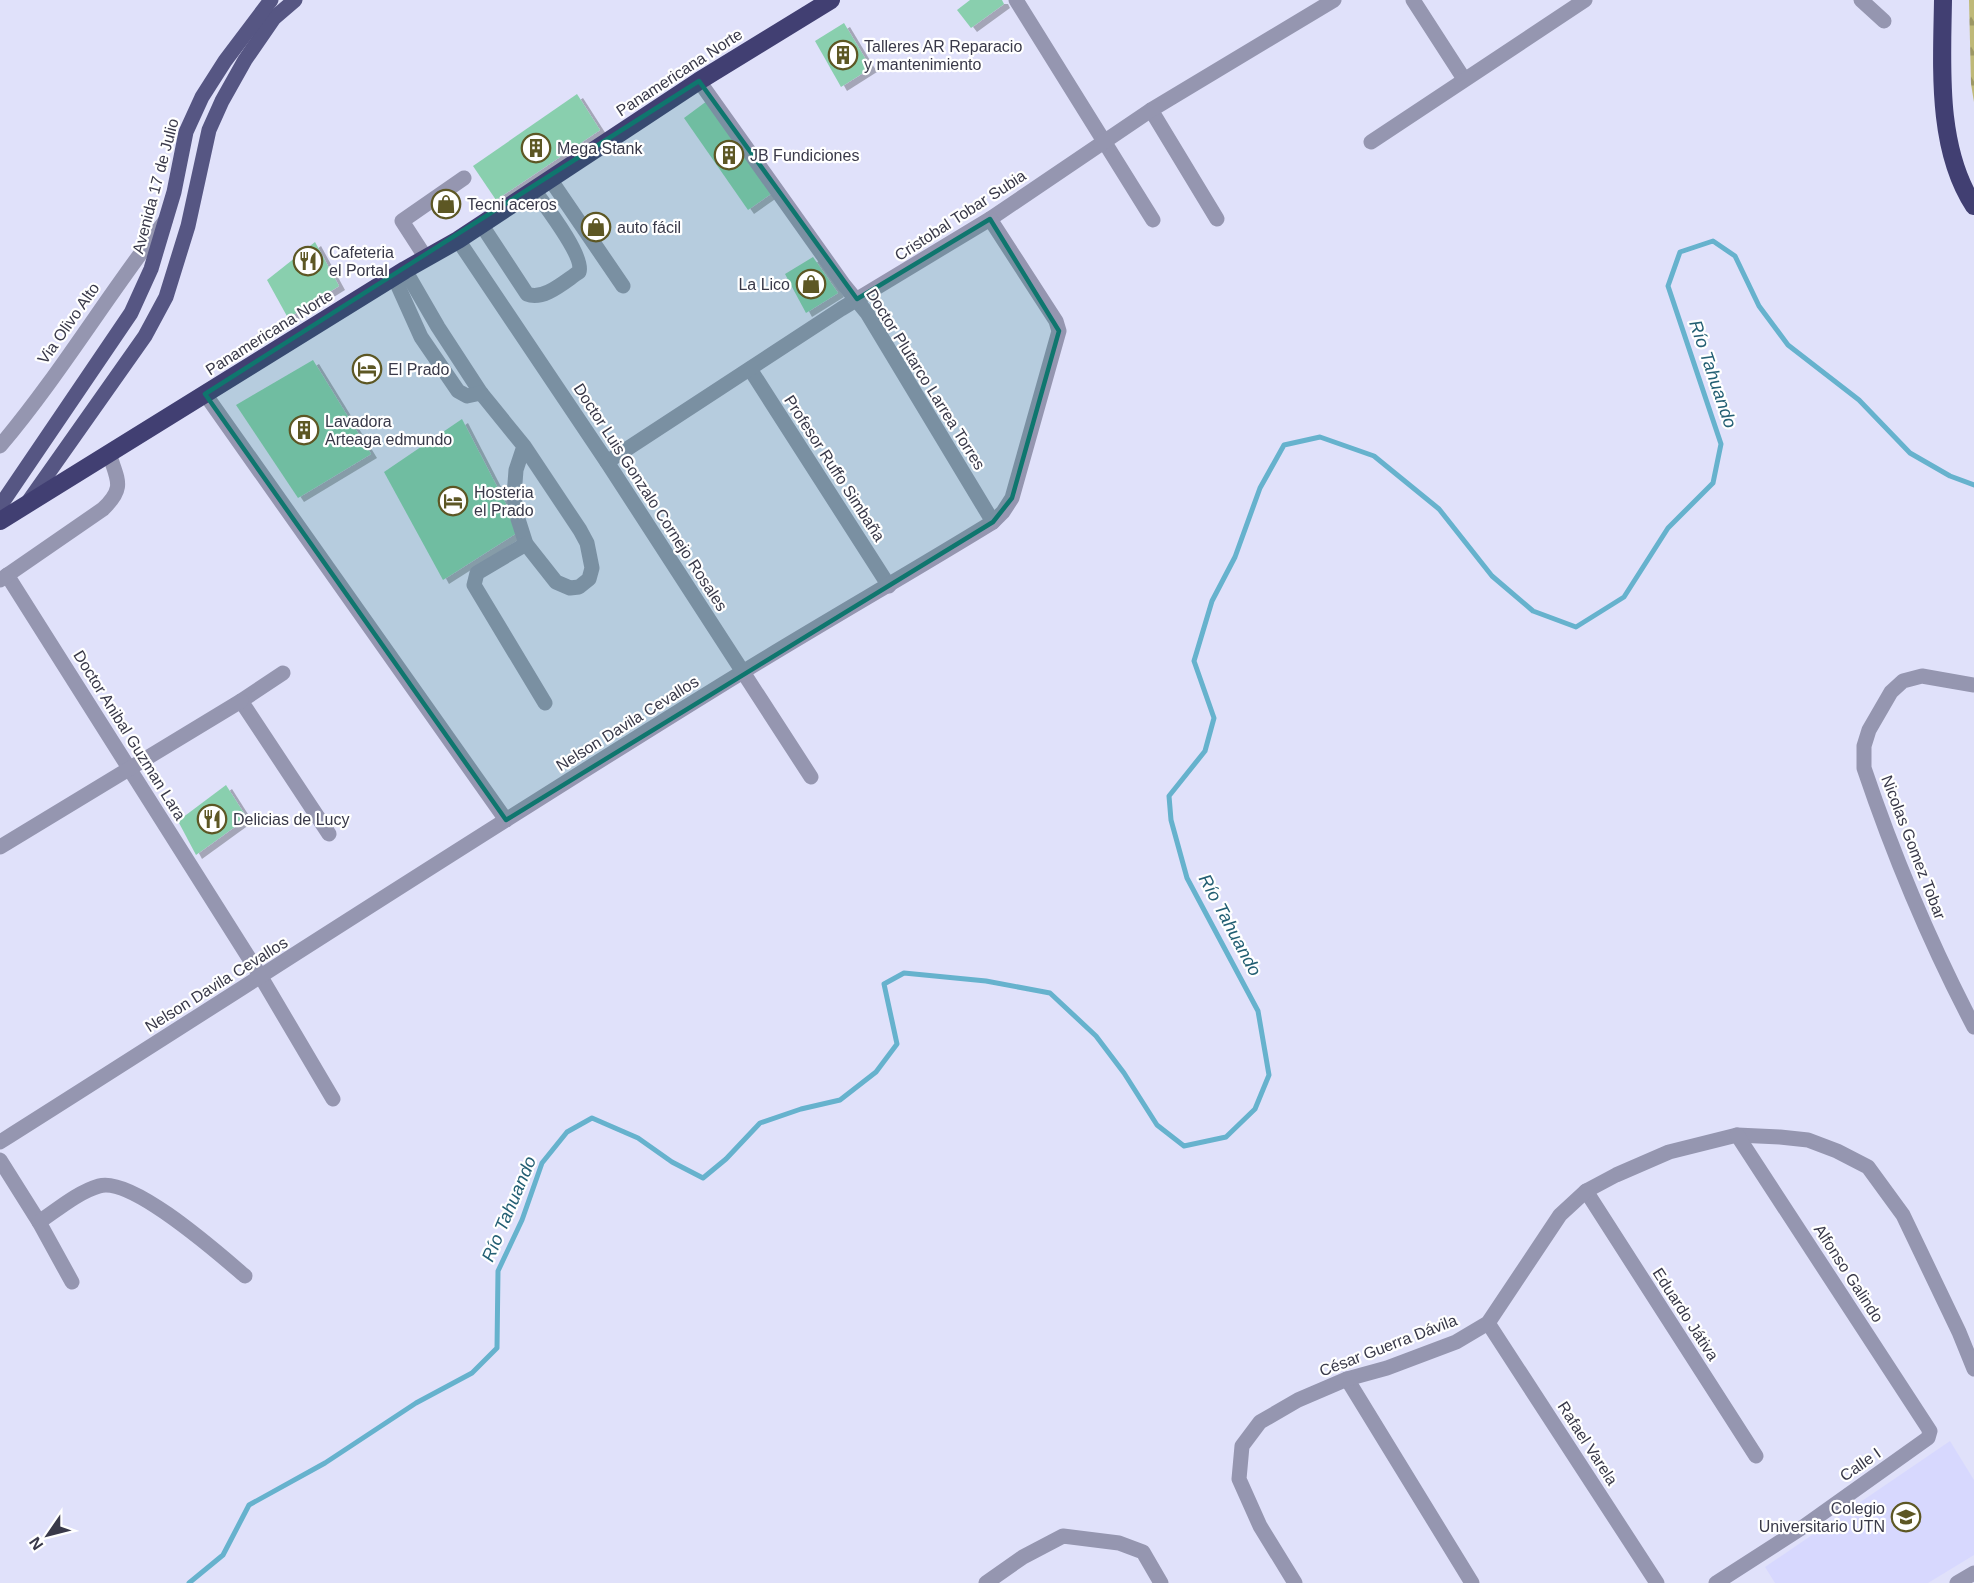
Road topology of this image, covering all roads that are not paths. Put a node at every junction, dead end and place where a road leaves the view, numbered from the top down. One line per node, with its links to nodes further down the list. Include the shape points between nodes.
1 (271, 0): 23 (main road, Avenida 17 de Julio, via 231,51 202,97 186,132)
2 (295, 0): 26 (main road, via 274,18 222,101 209,130)
3 (831, 0): 13 (highway, Panamericana Norte)
4 (1016, 0): 15 (street)
5 (1334, 0): 14 (street, Cristobal Tobar Subia)
6 (1413, 0): 12 (street)
7 (1585, 0): 10 (street)
8 (1862, 0): 11 (street)
9 (1943, 0): 20 (highway, via 1942,92 1949,141 1964,191)
10 (1566, 5): 12 (street)
11 (1884, 21)
12 (1464, 80): 16 (street)
13 (699, 81): 18 (highway, Panamericana Norte); 31 (street, Doctor Plutarco Larrea Torres)
14 (1151, 110): 15 (street, Cristobal Tobar Subia); 22 (street)
15 (1105, 141): 21 (street, Cristobal Tobar Subia); 24 (street)
16 (1371, 142)
17 (464, 178): 28 (street, via 402,221)
18 (550, 179): 19 (highway, Panamericana Norte); 30 (street)
19 (534, 190): 25 (highway, Panamericana Norte); 25 (street, via 568,240 580,263 579,272 543,295 527,294)
20 (1974, 206)
21 (990, 219): 31 (street, Cristobal Tobar Subia); 41 (street, Nelson Davila Cevallos, via 1059,331 1012,498)
22 (1217, 219)
23 (166, 220): 26 (main road); 34 (street, Via Olivo Alto); 39 (main road, Avenida 17 de Julio, via 151,269 131,314)
24 (1153, 220)
25 (481, 224): 27 (highway, Panamericana Norte)
26 (188, 226): 38 (main road, via 166,297 145,336)
27 (458, 240): 28 (highway, Panamericana Norte); 37 (street, Doctor Luis Gonzalo Cornejo Rosales)
28 (426, 258): 29 (highway, Panamericana Norte)
29 (400, 274): 33 (highway, Panamericana Norte); 35 (street, via 421,338 458,392 467,396 481,393)
30 (623, 286)
31 (857, 299): 32 (street, Cristobal Tobar Subia); 41 (street, Doctor Plutarco Larrea Torres)
32 (750, 369): 37 (street, Cristobal Tobar Subia); 44 (street, Profesor Ruffo Simbaña)
33 (205, 394): 36 (highway, Panamericana Norte); 52 (street)
34 (0, 446)
35 (524, 446): 42 (street, via 513,496); 42 (street, via 587,543 592,568 589,579 570,588 556,582)
36 (109, 453): 38 (highway, Panamericana Norte); 43 (street, Doctor Anibal Guzman Lara, via 119,487 115,498)
37 (607, 462): 45 (street, Doctor Luis Gonzalo Cornejo Rosales)
38 (26, 505): 40 (highway, Panamericana Norte)
39 (0, 506)
40 (0, 521)
41 (993, 522): 44 (street, Nelson Davila Cevallos)
42 (526, 544): 49 (street, via 477,573 474,585)
43 (4, 577): 50 (street, Doctor Anibal Guzman Lara)
44 (889, 586): 45 (street, Nelson Davila Cevallos)
45 (743, 672): 51 (street, Doctor Luis Gonzalo Cornejo Rosales); 52 (street, Nelson Davila Cevallos)
46 (283, 673): 48 (street)
47 (1974, 685): 56 (street, Nicolas Gomez Tobar, via 1922,676 1903,681 1891,692 1864,746 1864,768 1909,891)
48 (242, 701): 50 (street); 53 (street)
49 (544, 703)
50 (131, 769): 54 (street); 55 (street, Doctor Anibal Guzman Lara)
51 (810, 777)
52 (506, 820): 55 (street, Nelson Davila Cevallos)
53 (329, 834)
54 (0, 847)
55 (261, 977): 57 (street, Doctor Anibal Guzman Lara); 59 (street, Nelson Davila Cevallos)
56 (1974, 1027)
57 (333, 1100)
58 (1737, 1135): 61 (street, César Guerra Dávila, via 1669,1152); 66 (street, César Guerra Dávila, via 1808,1140 1868,1167 1903,1215); 68 (street, Alfonso Galindo)
59 (0, 1142)
60 (0, 1160): 62 (street)
61 (1586, 1191): 65 (street, César Guerra Dávila, via 1555,1221); 69 (street, Eduardo Játiva)
62 (39, 1222): 63 (street, via 99,1185 114,1185 137,1195 202,1239); 64 (street)
63 (245, 1276)
64 (72, 1282)
65 (1488, 1323): 67 (street, César Guerra Dávila, via 1456,1342); 75 (street, Rafael Varela)
66 (1974, 1369)
67 (1347, 1379): 73 (street, César Guerra Dávila, via 1260,1422 1242,1446 1239,1479 1260,1526); 74 (street)
68 (1930, 1431): 76 (street, Calle I, via 1928,1438 1899,1459)
69 (1756, 1456)
70 (1974, 1573): 77 (street)
71 (987, 1583): 72 (street, via 1023,1557 1063,1536 1119,1543 1143,1552)
72 (1161, 1583)
73 (1295, 1583)
74 (1472, 1583)
75 (1657, 1583)
76 (1716, 1583)
77 (1957, 1583)

